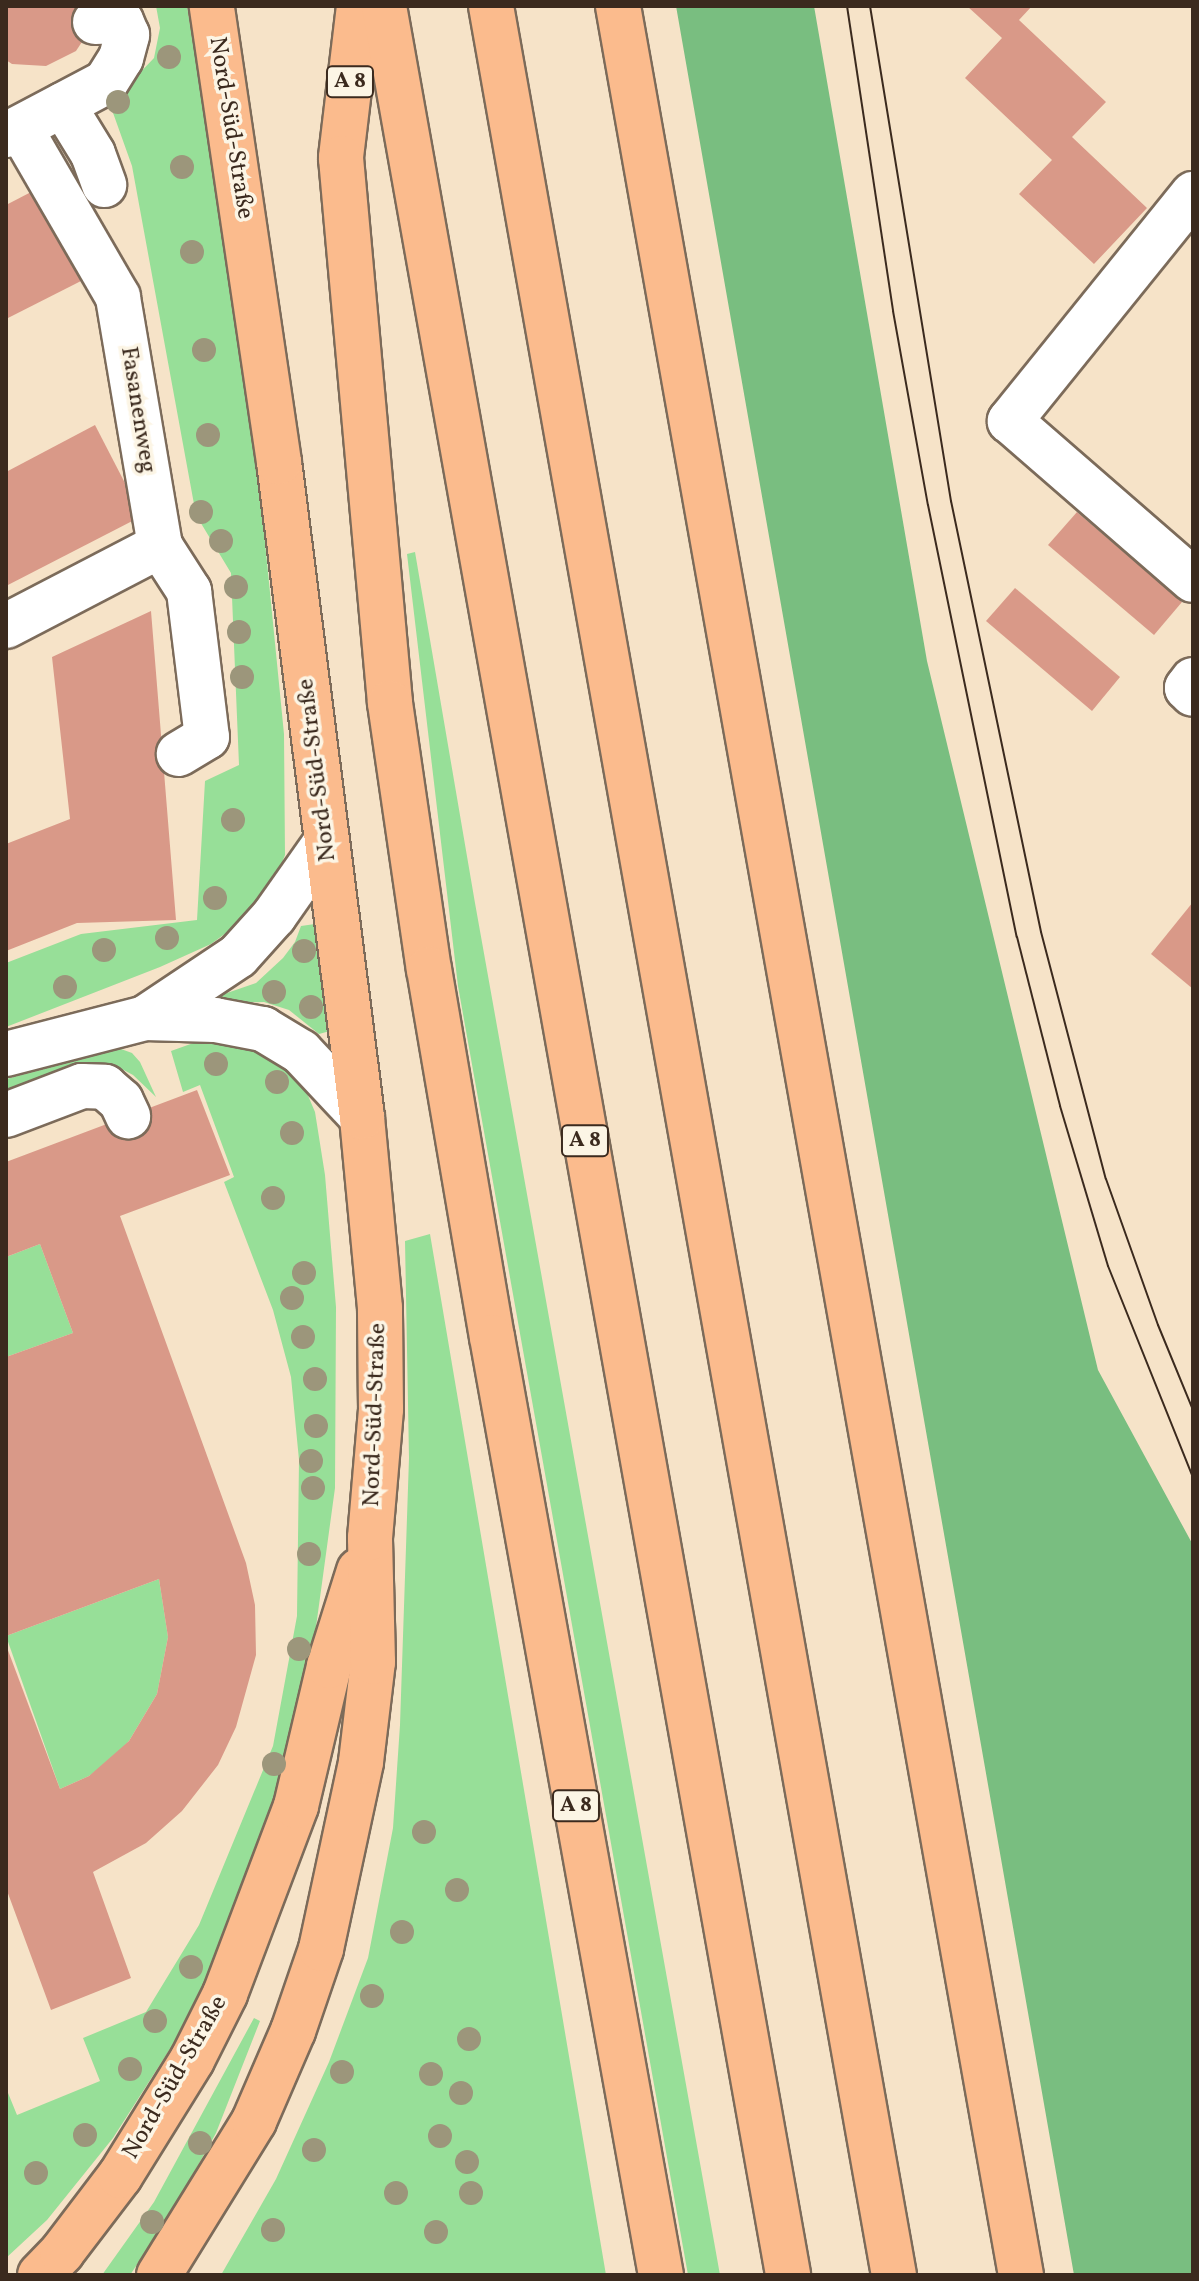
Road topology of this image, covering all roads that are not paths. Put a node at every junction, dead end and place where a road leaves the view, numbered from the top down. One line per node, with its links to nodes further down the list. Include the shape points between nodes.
1 (212, 6): 15 (main road, Nord-Süd-Straße, via 279,462)
2 (359, 6): 24 (main road, A 8, via 341,158 390,703 492,1337)
3 (384, 6): 25 (main road, A 8)
4 (491, 6): 26 (main road)
5 (618, 6): 27 (main road)
6 (111, 29): 7 (street, Fasanenweg, via 121,58 106,82)
7 (63, 105): 8 (street, Fasanenweg); 9 (street, via 93,154)
8 (13, 131): 11 (street, Fasanenweg, via 118,297)
9 (104, 185)
10 (1193, 194): 12 (street, via 1010,421)
11 (160, 546): 13 (street); 14 (street, via 189,591 207,737)
12 (1193, 580)
13 (6, 626)
14 (179, 754)
15 (326, 842): 16 (street, via 274,916 238,956); 20 (main road, Nord-Süd-Straße)
16 (145, 1018): 17 (street); 20 (street, via 215,1020 263,1029 301,1052)
17 (6, 1054)
18 (6, 1115): 19 (street, via 82,1086 105,1087)
19 (128, 1116)
20 (362, 1117): 21 (main road, Nord-Süd-Straße, via 380,1308 381,1409)
21 (370, 1538): 22 (main road, Nord-Süd-Straße, via 329,1666 296,1806 225,1994 192,2060 120,2176); 23 (main road, Nord-Süd-Straße, via 373,1662 361,1762 321,1949 254,2121)
22 (40, 2275)
23 (159, 2275)
24 (661, 2275)
25 (788, 2275)
26 (894, 2275)
27 (1021, 2275)

